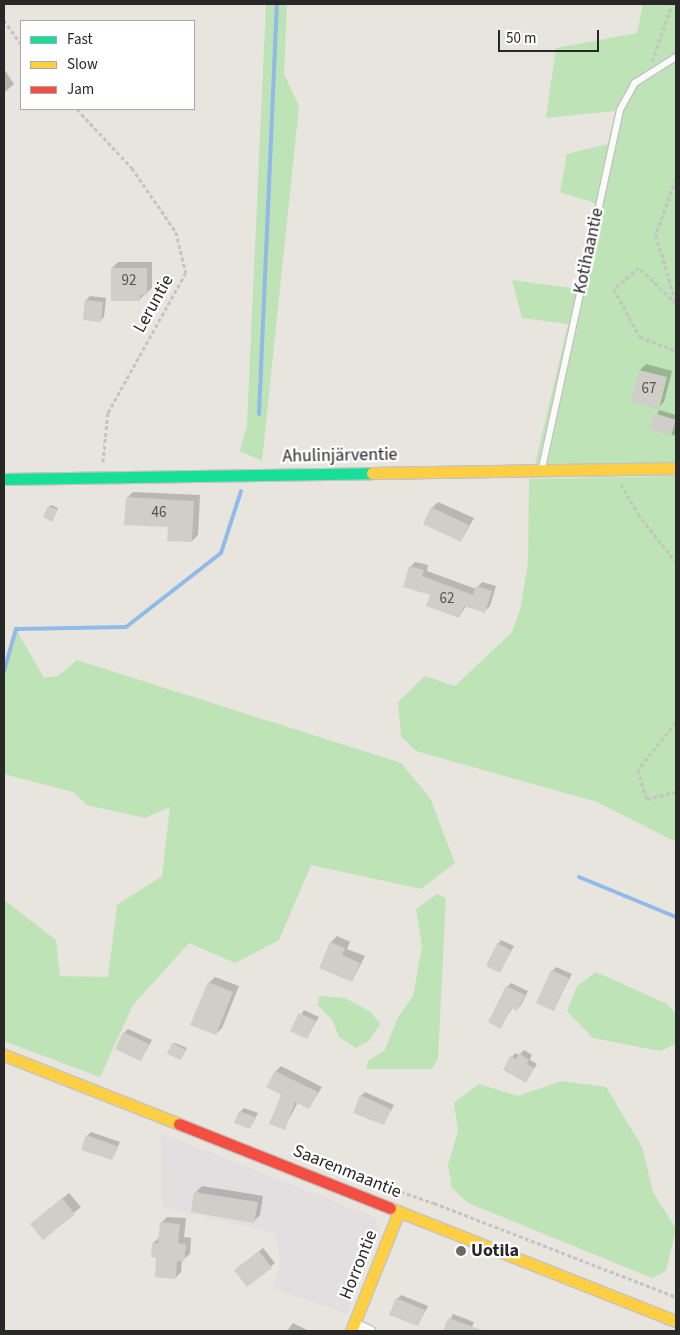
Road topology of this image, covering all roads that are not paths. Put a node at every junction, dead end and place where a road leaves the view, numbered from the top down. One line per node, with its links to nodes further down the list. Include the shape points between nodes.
1 (676, 57): 3 (lane, Kotihaantie, via 635,83 620,110)
2 (676, 468): 3 (street, Ahulinjärventie)
3 (542, 470): 4 (street, Ahulinjärventie)
4 (4, 479)
5 (4, 1055): 6 (street, Saarenmaantie)
6 (399, 1211): 7 (street, Saarenmaantie); 8 (street, Horrontie)
7 (676, 1321)
8 (352, 1328): 9 (street)
9 (370, 1331)

